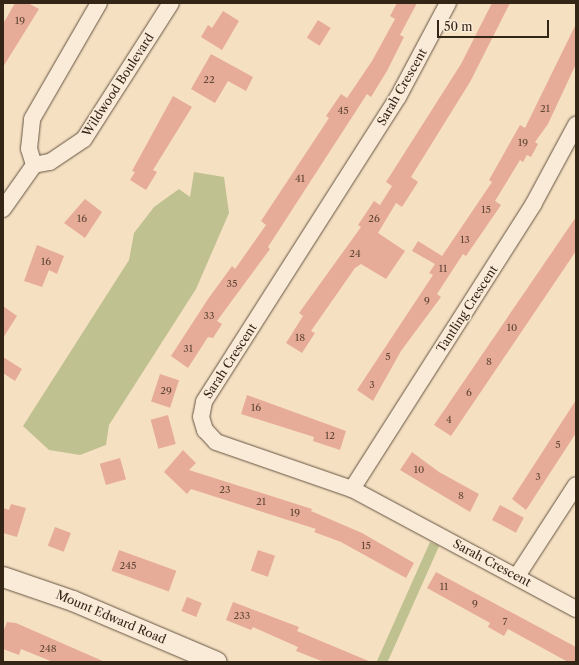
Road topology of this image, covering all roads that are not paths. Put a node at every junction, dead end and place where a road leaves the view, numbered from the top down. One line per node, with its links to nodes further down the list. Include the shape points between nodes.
1 (100, 3): 5 (street, via 32,120 29,149)
2 (171, 3): 5 (street, Wildwood Boulevard, via 84,139 50,162)
3 (448, 3): 8 (street, Sarah Crescent, via 398,97 201,408 205,430 216,442)
4 (576, 125): 8 (street, Tantling Crescent, via 534,203)
5 (34, 164): 6 (street)
6 (3, 209)
7 (576, 484): 9 (street)
8 (352, 489): 9 (street, Sarah Crescent)
9 (517, 576): 11 (street, Sarah Crescent)
10 (3, 577): 12 (street, Mount Edward Road, via 60,596)
11 (576, 609)
12 (217, 662)

